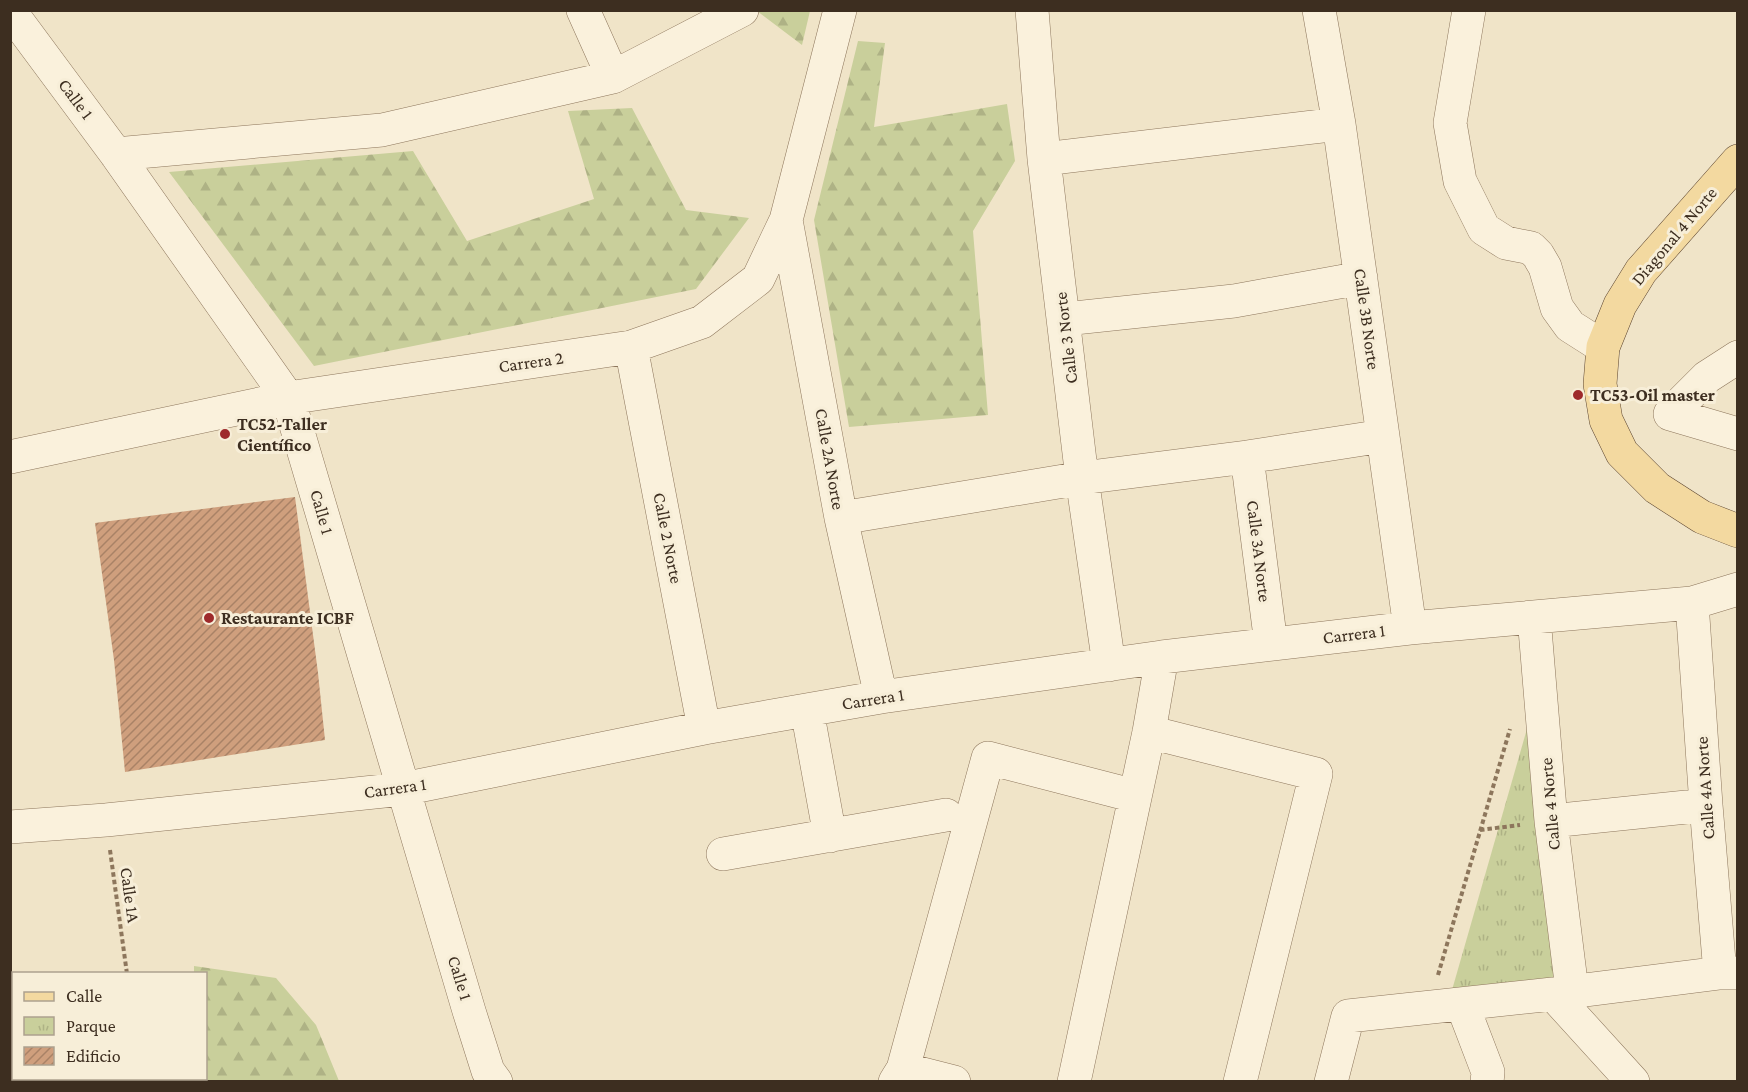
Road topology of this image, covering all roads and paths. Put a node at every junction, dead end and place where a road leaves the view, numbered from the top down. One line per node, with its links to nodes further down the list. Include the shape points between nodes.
1 (583, 10): 8 (street)
2 (742, 10): 8 (street)
3 (840, 10): 13 (street, Carrera 2)
4 (1032, 10): 11 (street, Calle 3 Norte)
5 (1319, 10): 9 (street, Calle 3B Norte)
6 (1469, 10): 17 (street, via 1450,123 1460,181 1484,228 1506,243 1531,248 1545,267 1557,308 1570,326)
7 (12, 16): 10 (street, Calle 1)
8 (613, 77): 10 (street, via 382,130)
9 (1339, 124): 11 (street); 14 (street, Calle 3B Norte)
10 (116, 154): 19 (street, Calle 1)
11 (1044, 159): 15 (street, Calle 3 Norte)
12 (1737, 161): 17 (main road, Diagonal 4 Norte, via 1641,272 1620,306)
13 (786, 220): 16 (street, Carrera 2, via 758,279 702,322); 25 (street, Calle 2A Norte)
14 (1361, 278): 15 (street, via 1234,301); 21 (street, Calle 3B Norte)
15 (1065, 319): 24 (street, Calle 3 Norte)
16 (631, 347): 19 (street, Carrera 2); 37 (street, Calle 2 Norte)
17 (1603, 347): 26 (main road, Diagonal 4 Norte, via 1600,384 1606,420 1622,453 1657,488 1702,517)
18 (1737, 357): 20 (street, via 1707,377 1670,414)
19 (288, 398): 22 (street, Carrera 2); 39 (street, Calle 1)
20 (1737, 434)
21 (1383, 436): 23 (street); 30 (street, Calle 3B Norte)
22 (10, 457)
23 (1247, 457): 24 (street); 31 (street, Calle 3A Norte)
24 (1082, 478): 25 (street); 33 (street, Calle 3 Norte)
25 (841, 518): 34 (street, Calle 2A Norte)
26 (1737, 531)
27 (1737, 589): 28 (street, Carrera 1)
28 (1692, 603): 29 (street, Carrera 1); 41 (street, Calle 4A Norte)
29 (1534, 617): 30 (street, Carrera 1); 44 (street, Calle 4 Norte)
30 (1410, 627): 31 (street, Carrera 1)
31 (1271, 644): 32 (street, Carrera 1)
32 (1162, 657): 33 (street, Carrera 1); 38 (street)
33 (1109, 665): 34 (street, Carrera 1)
34 (881, 697): 35 (street, Carrera 1)
35 (807, 710): 37 (street, Carrera 1); 47 (street)
36 (1512, 722): 46 (path)
37 (704, 728): 39 (street, Carrera 1)
38 (1149, 732): 40 (street); 58 (street, via 1316,774)
39 (403, 789): 43 (street, Carrera 1); 55 (street, Calle 1, via 488,1071)
40 (1135, 796): 54 (street, via 988,758); 57 (street)
41 (1706, 805): 44 (street); 50 (street, Calle 4A Norte)
42 (946, 815): 47 (street)
43 (106, 820): 45 (street, Carrera 1); 49 (path, Calle 1A)
44 (1551, 821): 46 (path); 51 (street, Calle 4 Norte)
45 (10, 827)
46 (1480, 830): 53 (path)
47 (830, 836): 48 (street)
48 (723, 855)
49 (127, 972)
50 (1729, 973): 51 (street)
51 (1562, 992): 52 (street); 61 (street)
52 (1462, 1004): 53 (street); 60 (street, via 1488,1072)
53 (1428, 1007): 59 (street, via 1348,1016)
54 (899, 1075): 56 (street)
55 (496, 1082)
56 (954, 1082)
57 (1074, 1082)
58 (1240, 1082)
59 (1331, 1082)
60 (1487, 1082)
61 (1633, 1082)

